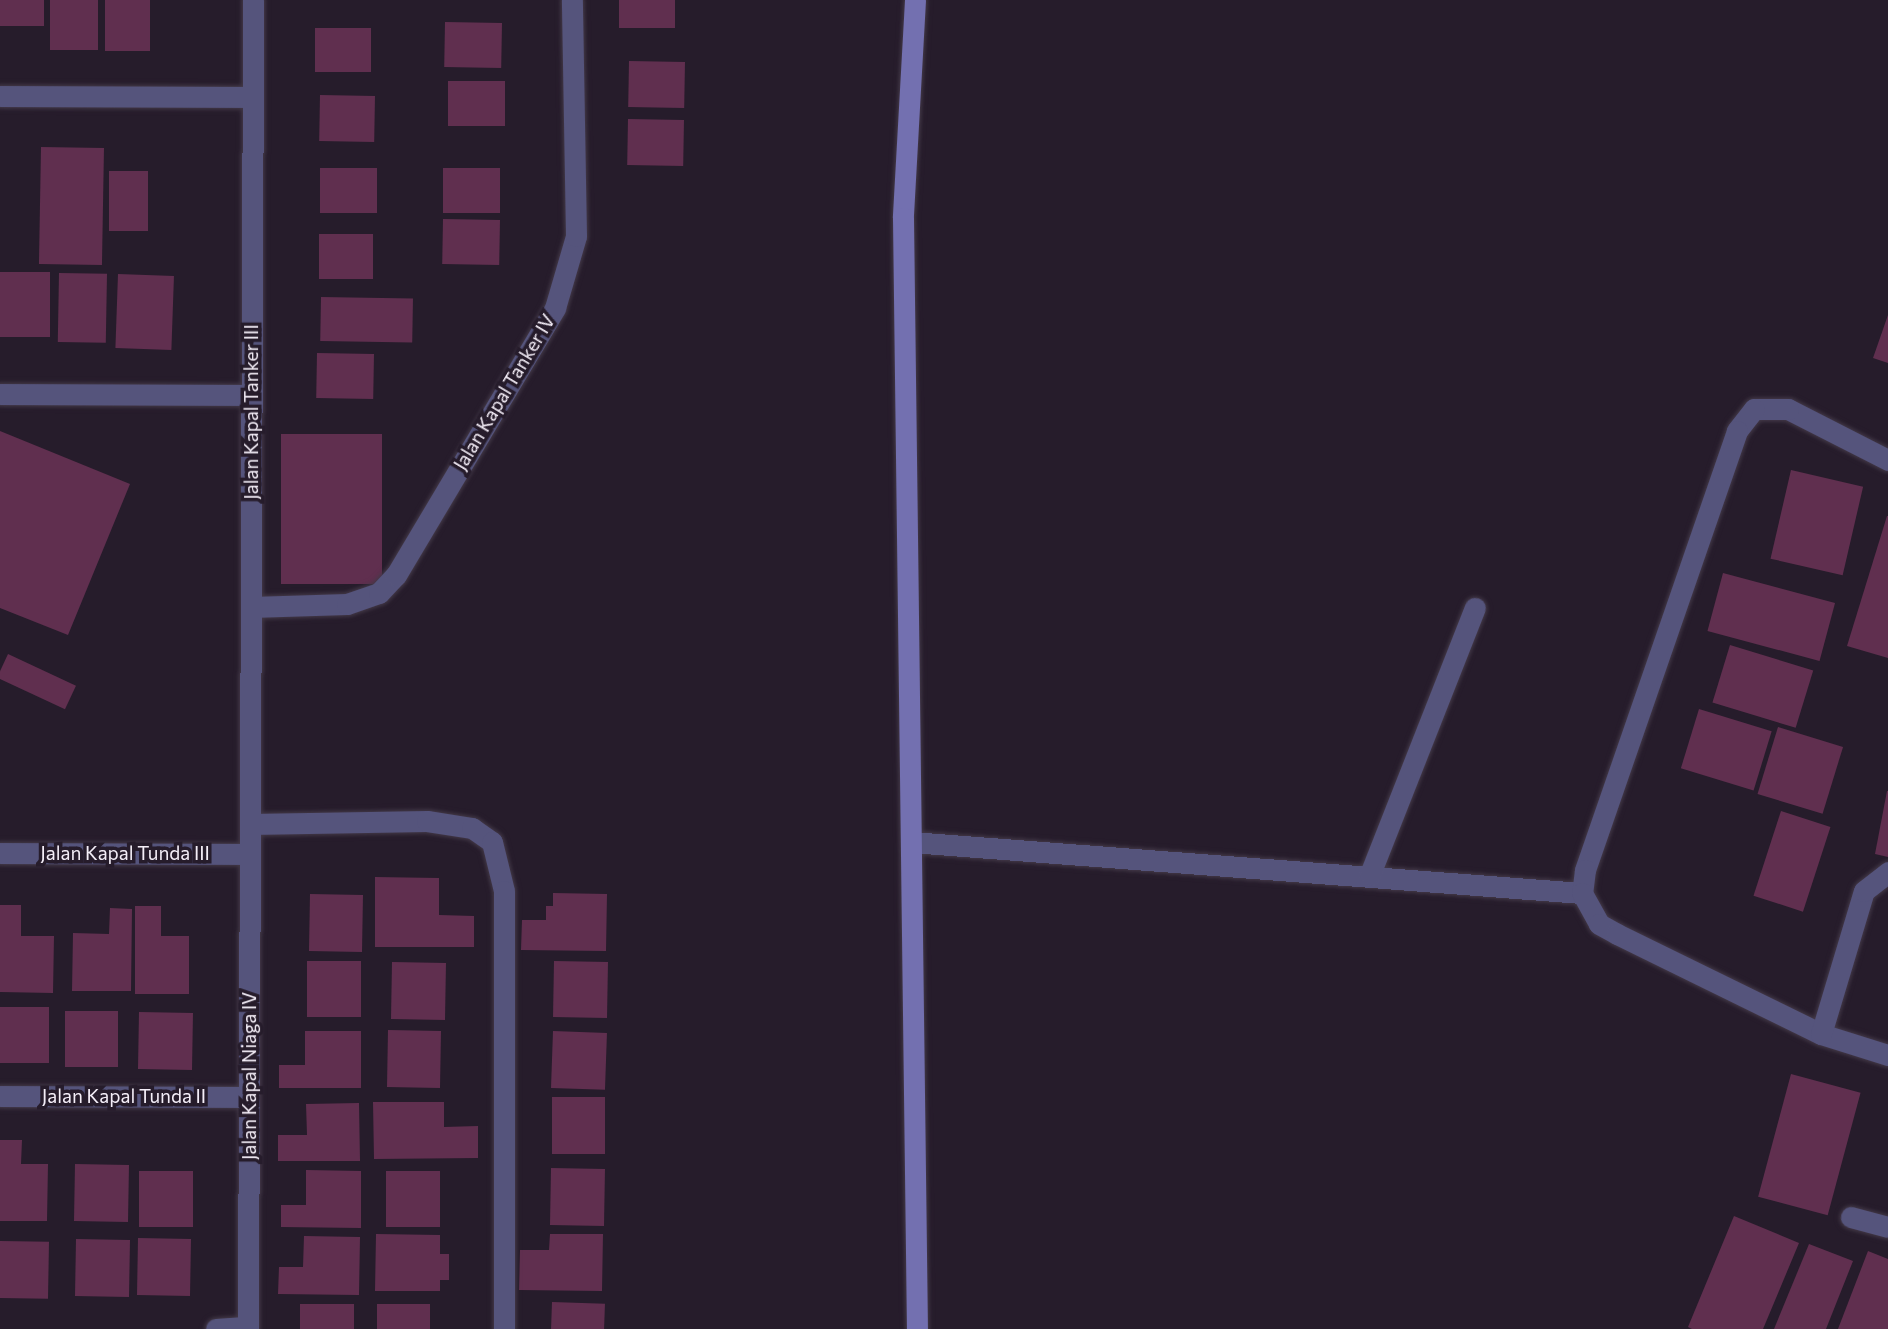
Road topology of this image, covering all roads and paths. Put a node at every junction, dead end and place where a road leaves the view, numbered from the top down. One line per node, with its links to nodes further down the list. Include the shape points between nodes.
1 (253, 0): 5 (street, Jalan Kapal Tanker III)
2 (572, 0): 9 (street, Jalan Kapal Tanker IV, via 576,236 555,308 396,575 379,593 348,604)
3 (915, 0): 12 (street, via 903,218)
4 (0, 96): 5 (street)
5 (253, 97): 7 (street, Jalan Kapal Tanker III)
6 (0, 394): 7 (street)
7 (251, 395): 9 (street, Jalan Kapal Tanker III)
8 (1888, 460): 17 (street, via 1788,409 1754,409 1737,431 1585,870)
9 (251, 607): 11 (street, Jalan Kapal Tanker III)
10 (1475, 608): 16 (street)
11 (250, 824): 14 (street, Jalan Kapal Niaga IV); 26 (street, via 427,821 472,828 492,842 504,891)
12 (911, 842): 16 (street); 27 (street)
13 (0, 853): 14 (street, Jalan Kapal Tunda III)
14 (250, 854): 21 (street, Jalan Kapal Niaga IV)
15 (1888, 872): 18 (street, via 1864,891)
16 (1370, 874): 17 (street)
17 (1582, 893): 18 (street, via 1599,924)
18 (1821, 1034): 19 (street)
19 (1888, 1055)
20 (0, 1096): 21 (street, Jalan Kapal Tunda II)
21 (248, 1097): 24 (street, Jalan Kapal Niaga IV)
22 (1851, 1217): 23 (street)
23 (1888, 1227)
24 (248, 1328): 25 (street)
25 (216, 1329)
26 (504, 1329)
27 (917, 1329)

